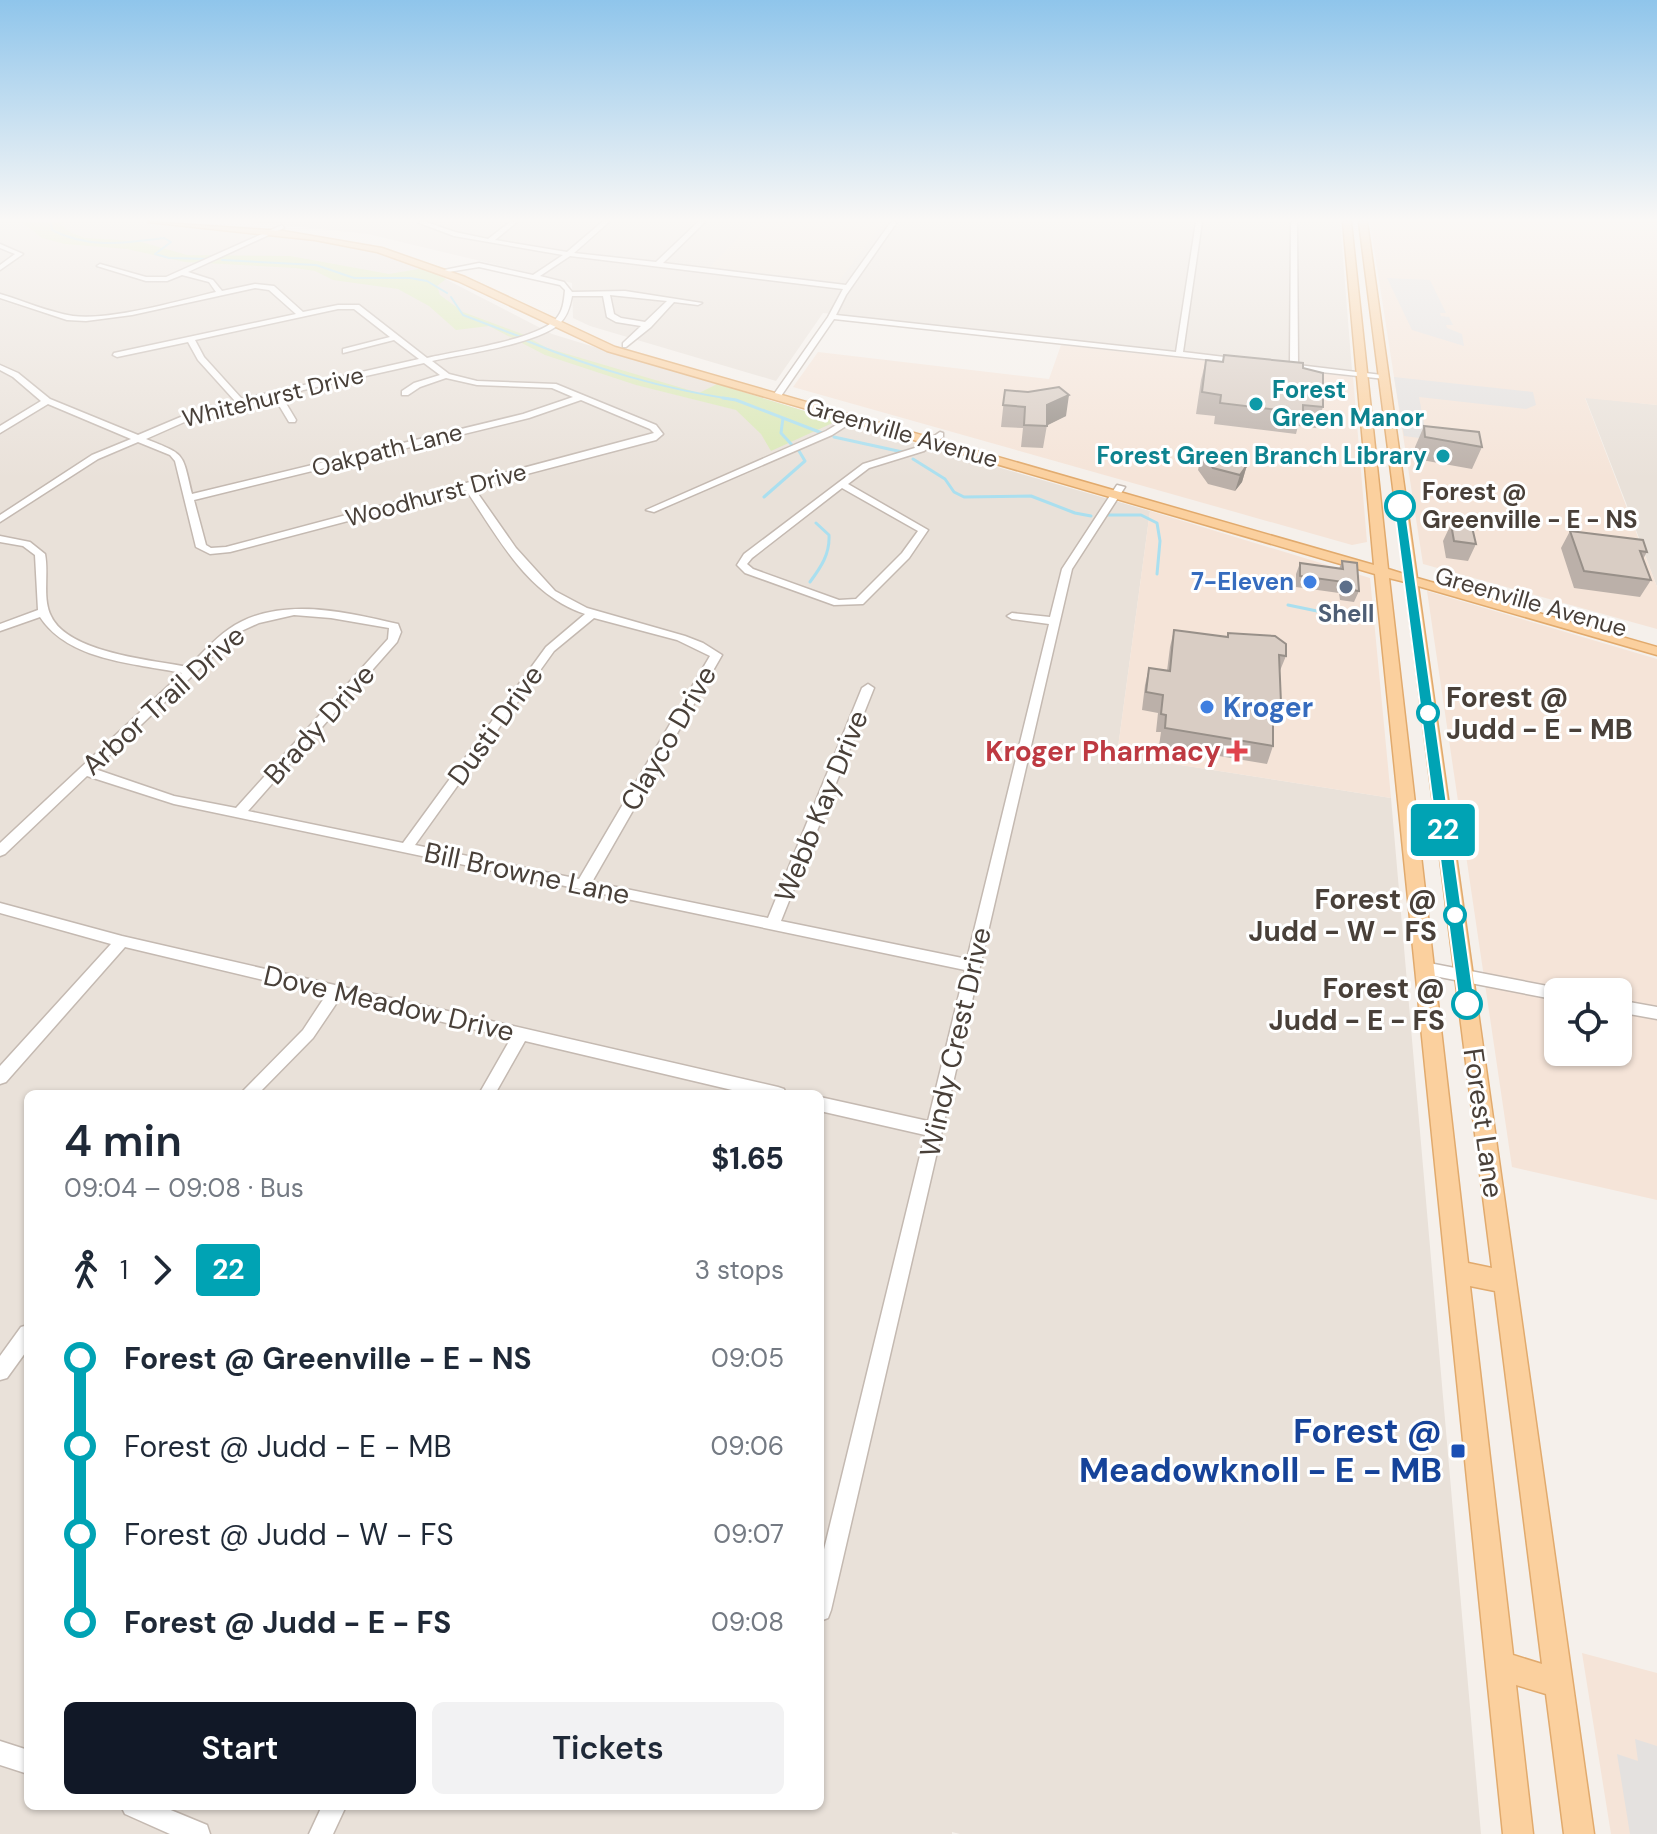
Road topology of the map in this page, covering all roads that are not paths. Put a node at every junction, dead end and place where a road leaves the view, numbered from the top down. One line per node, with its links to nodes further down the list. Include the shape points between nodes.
1 (37, 308): 2 (street, via 86,319)
2 (145, 308)
3 (293, 308): 16 (street)
4 (335, 308): 16 (street)
5 (357, 308): 20 (street)
6 (524, 308): 18 (main road, Greenville Avenue)
7 (529, 308): 18 (main road, Greenville Avenue)
8 (564, 308): 18 (street)
9 (609, 308): 19 (street, via 619,320)
10 (665, 308): 19 (street)
11 (837, 308): 17 (street)
12 (1186, 308): 27 (street)
13 (1294, 308): 32 (street)
14 (1354, 308): 22 (main road, Forest Lane)
15 (1374, 308): 23 (main road, Forest Lane)
16 (301, 315): 21 (street)
17 (832, 317): 27 (street); 37 (street)
18 (559, 323): 24 (main road, Greenville Avenue); 28 (street, Whitehurst Drive, via 524,338); 37 (main road, Greenville Avenue, via 611,349)
19 (648, 325): 24 (street)
20 (397, 337): 25 (street); 28 (street)
21 (190, 339): 26 (street); 41 (street)
22 (1357, 339): 23 (main road); 33 (main road, Forest Lane)
23 (1378, 341): 35 (main road, Forest Lane)
24 (626, 345): 37 (main road, Greenville Avenue)
25 (346, 351)
26 (117, 355)
27 (1179, 355): 29 (street)
28 (427, 360): 34 (street); 38 (street, Whitehurst Drive)
29 (1254, 363)
30 (1280, 366): 32 (street)
31 (0, 367): 40 (street, via 21,376)
32 (1294, 367): 33 (street)
33 (1361, 374): 35 (street); 46 (main road, Forest Lane)
34 (446, 376): 36 (street); 39 (street, via 477,383 553,386)
35 (1382, 377): 48 (main road, Forest Lane)
36 (405, 393)
37 (778, 393): 42 (main road, Greenville Avenue); 47 (main road, Greenville Avenue)
38 (276, 394): 41 (street, Whitehurst Drive); 43 (street)
39 (582, 397): 50 (street, Woodhurst Drive, via 659,434); 53 (street, Oakpath Lane, via 526,416)
40 (47, 401): 44 (street); 45 (street)
41 (240, 402): 45 (street, Whitehurst Drive)
42 (853, 419): 47 (main road, Greenville Avenue); 55 (street)
43 (292, 420)
44 (0, 430)
45 (137, 437): 53 (street, via 179,460); 57 (street, Whitehurst Drive, via 80,466)
46 (1367, 437): 48 (main road); 52 (main road, Forest Lane)
47 (936, 438): 49 (street, via 914,452 866,466); 51 (main road, Greenville Avenue)
48 (1390, 440): 54 (main road, Forest Lane)
49 (842, 484): 49 (street, via 748,556 742,565 838,603 859,602 923,530)
50 (468, 486): 53 (street, Woodhurst Drive, via 210,551 201,547); 63 (street, Clayco Drive, via 543,587)
51 (1117, 491): 56 (main road, Greenville Avenue); 58 (main road, Greenville Avenue); 65 (street, Windy Crest Drive, via 1067,569)
52 (1373, 496): 54 (main road); 60 (main road, Forest Lane)
53 (189, 498)
54 (1399, 500): 61 (main road, Forest Lane)
55 (651, 510)
56 (1191, 517): 58 (main road); 60 (main road, Greenville Avenue)
57 (0, 519)
58 (1259, 526): 60 (main road, Greenville Avenue)
59 (0, 539): 62 (street, via 26,544 40,554)
60 (1381, 565): 61 (main road, Greenville Avenue); 70 (main road, Forest Lane)
61 (1409, 573): 68 (main road, Greenville Avenue); 69 (main road, Forest Lane)
62 (43, 612): 66 (street); 71 (street, via 49,626 68,641)
63 (594, 612): 79 (street, Dusti Drive, via 550,649); 81 (street, Clayco Drive, via 716,655)
64 (1012, 616): 65 (street)
65 (1054, 621): 85 (street, Windy Crest Drive)
66 (0, 628)
67 (396, 632): 71 (street, Arbor Trail Drive, via 394,626 290,610 233,631); 76 (street, Brady Drive)
68 (1656, 645)
69 (1421, 660): 70 (main road); 74 (main road, Forest Lane)
70 (1392, 662): 73 (main road, Forest Lane)
71 (191, 671): 75 (street, Arbor Trail Drive)
72 (868, 688): 83 (street, Webb Kay Drive)
73 (1401, 746): 74 (main road); 77 (main road, Forest Lane)
74 (1433, 750): 78 (main road, Forest Lane)
75 (85, 771): 76 (street, Bill Browne Lane, via 106,774 137,790); 80 (street, Arbor Trail Drive)
76 (239, 813): 79 (street, Bill Browne Lane)
77 (1411, 837): 78 (main road); 86 (main road, Forest Lane)
78 (1445, 843): 87 (main road, Forest Lane)
79 (406, 848): 81 (street, Bill Browne Lane)
80 (0, 851)
81 (583, 885): 83 (street, Bill Browne Lane)
82 (0, 908): 84 (street, Dove Meadow Drive)
83 (773, 923): 85 (street, Bill Browne Lane)
84 (122, 941): 88 (street, Dove Meadow Drive); 93 (street)
85 (973, 966): 98 (street, Windy Crest Drive)
86 (1424, 968): 87 (street); 99 (main road, Forest Lane)
87 (1463, 975): 89 (street); 100 (main road, Forest Lane)
88 (337, 991): 92 (street, Dove Meadow Drive); 94 (street, via 308,1034)
89 (1544, 991)
90 (1632, 1009): 91 (street)
91 (1657, 1013)
92 (521, 1034): 95 (street); 96 (street, Dove Meadow Drive)
93 (0, 1077)
94 (252, 1090)
95 (489, 1090)
96 (761, 1090)
97 (824, 1105): 98 (street)
98 (934, 1130): 103 (street, Windy Crest Drive)
99 (1457, 1272): 100 (main road); 104 (main road, Forest Lane)
100 (1505, 1282): 105 (main road, Forest Lane)
101 (24, 1339): 102 (street)
102 (0, 1371)
103 (824, 1593)
104 (1500, 1665): 105 (main road); 112 (main road, Forest Lane)
105 (1559, 1684): 113 (main road, Forest Lane)
106 (0, 1753): 107 (street)
107 (24, 1761)
108 (142, 1810): 110 (street)
109 (332, 1810): 111 (street)
110 (198, 1834)
111 (321, 1834)
112 (1518, 1834)
113 (1579, 1834)

